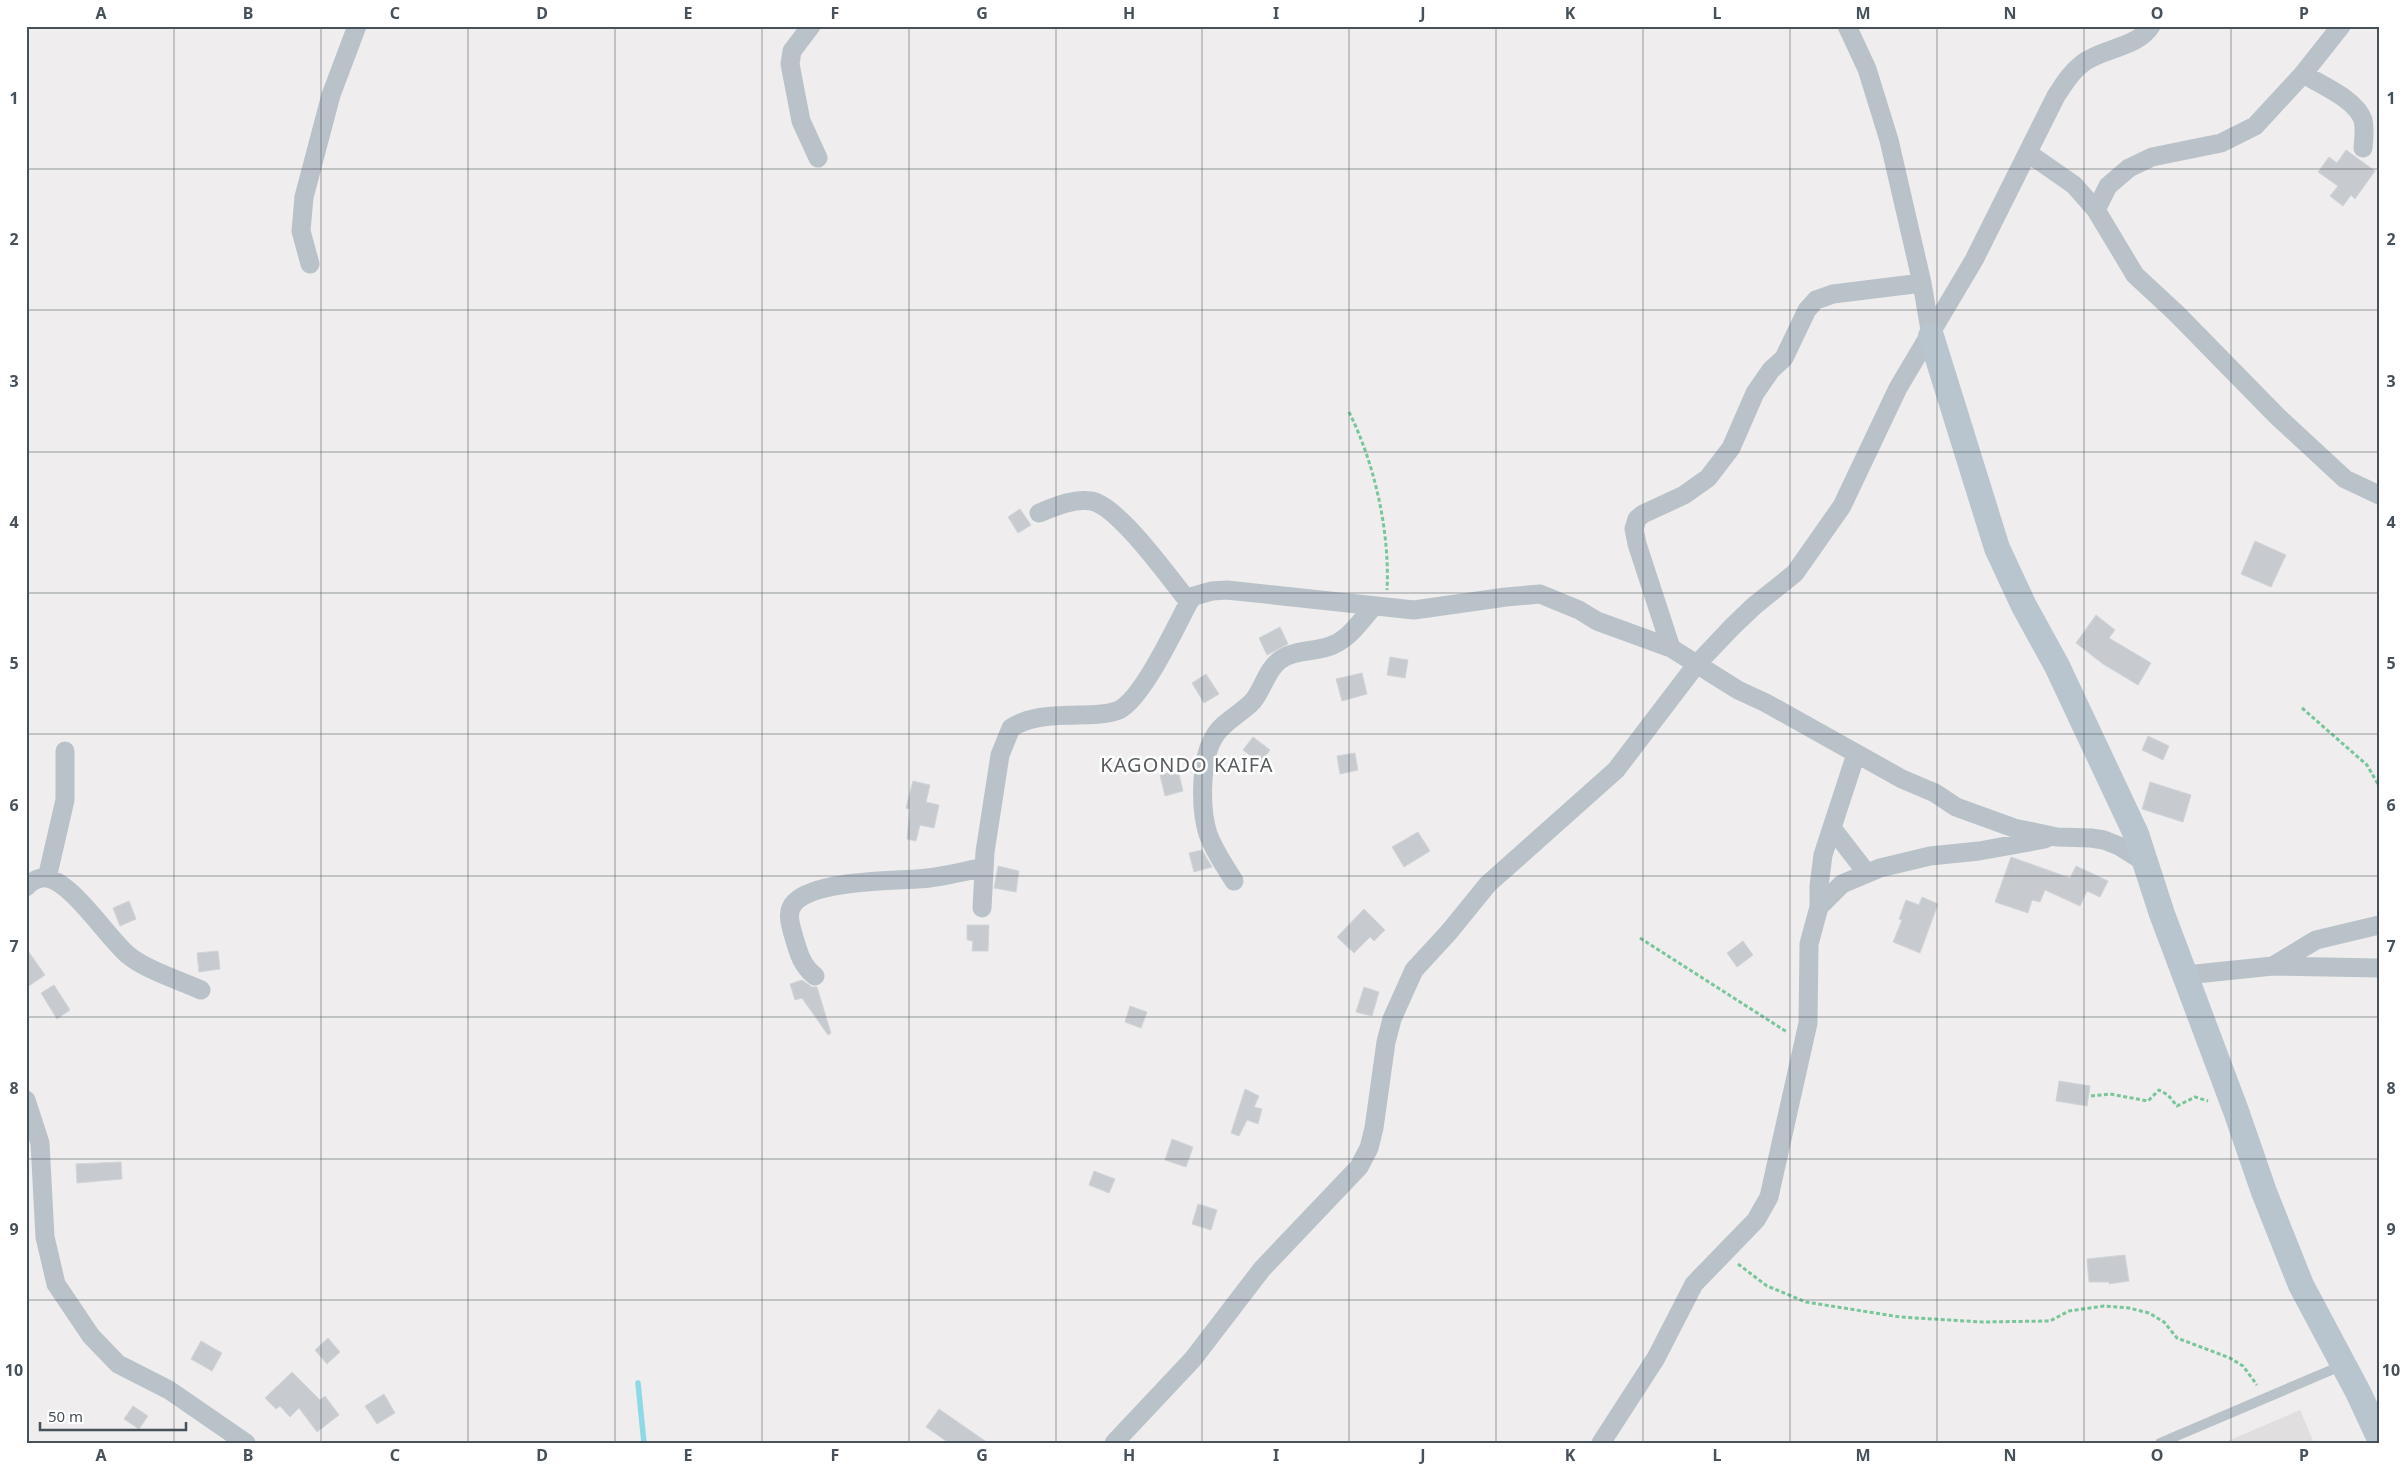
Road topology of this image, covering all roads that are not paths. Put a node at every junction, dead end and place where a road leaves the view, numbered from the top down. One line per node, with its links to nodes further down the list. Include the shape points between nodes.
1 (357, 26): 11 (street, via 331,95 304,197 301,231)
2 (811, 26): 9 (street, via 792,51 790,64 801,121)
3 (1847, 26): 12 (street, via 1867,69 1889,140)
4 (2151, 26): 8 (street, via 2144,36 2084,62 2068,78)
5 (2341, 26): 6 (street)
6 (2303, 74): 7 (street, via 2358,110 2364,126); 10 (street, via 2255,126 2221,143 2152,157 2128,168 2108,186)
7 (2364, 148)
8 (2028, 153): 10 (street, via 2074,185); 13 (street)
9 (818, 158)
10 (2096, 210): 14 (street, via 2134,275 2345,479)
11 (310, 264)
12 (1922, 283): 13 (street); 18 (street, via 1833,294 1816,300 1807,310 1784,358 1755,393 1731,448 1708,478 1684,495 1637,519 1634,529 1637,544)
13 (1931, 336): 19 (street, via 1898,388 1842,506 1796,573 1754,606); 24 (street, via 1997,548 2057,666 2136,834)
14 (2379, 495)
15 (1039, 513): 16 (street, via 1090,500 1102,505 1122,520)
16 (1189, 602): 17 (street, via 1194,596 1227,590); 25 (street, via 1149,675 1131,701 1119,710 1030,719 1011,728 1000,755)
17 (1379, 608): 18 (street, via 1414,610 1540,594 1597,621); 28 (street, via 1335,644 1296,652 1278,661 1256,697 1214,736 1202,782 1204,813 1208,833)
18 (1671, 648): 19 (street)
19 (1696, 665): 21 (street); 42 (street, via 1616,770 1488,884 1414,970 1392,1019 1374,1128 1369,1148 1359,1167 1262,1270 1193,1359)
20 (65, 751): 27 (street, via 64,800)
21 (1856, 754): 22 (street); 23 (street, via 1935,793 1956,807 2014,828)
22 (1832, 828): 26 (street); 30 (street, via 1822,863)
23 (2056, 837): 24 (street, via 2104,840); 26 (street, via 1930,856)
24 (2146, 864): 35 (street)
25 (984, 867): 31 (street); 36 (street, via 917,879 865,882 815,890 802,896 794,903 789,920 799,956 805,968)
26 (1866, 872): 30 (street, via 1842,884)
27 (47, 878): 29 (street, via 31,882); 37 (street, via 79,901 129,956)
28 (1234, 881)
29 (26, 887)
30 (1820, 907): 43 (street, via 1809,944 1808,1023 1769,1198 1756,1220 1694,1284 1656,1358)
31 (982, 908)
32 (2379, 925): 33 (street, via 2316,940)
33 (2273, 966): 34 (street); 35 (street)
34 (2379, 968)
35 (2186, 975): 39 (street, via 2301,1285)
36 (815, 976)
37 (201, 990)
38 (26, 1100): 41 (street, via 40,1143 45,1237 56,1284 91,1336 118,1364 169,1390)
39 (2344, 1364): 40 (street); 44 (lane)
40 (2379, 1437)
41 (246, 1443)
42 (1114, 1443)
43 (1601, 1443)
44 (2160, 1443)

